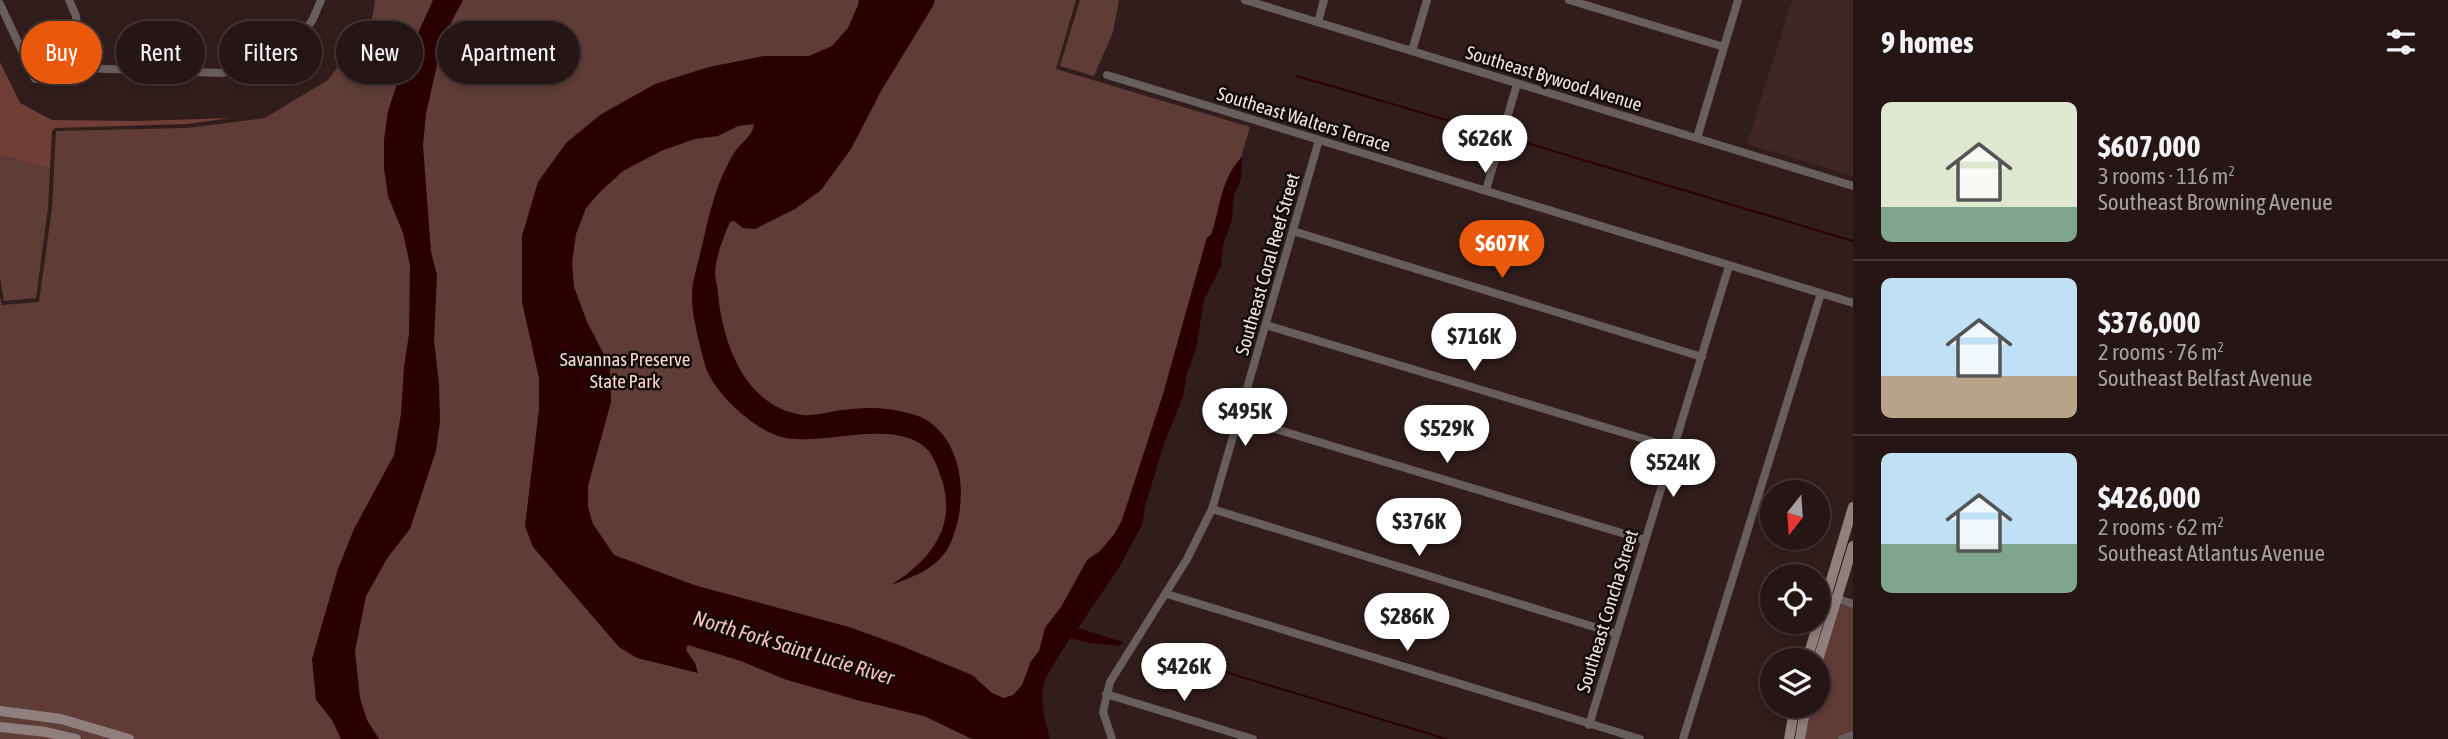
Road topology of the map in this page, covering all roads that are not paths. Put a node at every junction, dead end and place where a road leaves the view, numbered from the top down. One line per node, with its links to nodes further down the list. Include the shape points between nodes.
1 (69, 0): 9 (street)
2 (321, 0): 14 (street, via 296,44 251,67 222,73)
3 (1245, 0): 10 (street, Southeast Bywood Avenue)
4 (1324, 0): 10 (street)
5 (1427, 0): 13 (street)
6 (1569, 0): 11 (street)
7 (1738, 0): 11 (street)
8 (0, 4): 12 (street)
9 (76, 21)
10 (1318, 22): 13 (street, Southeast Bywood Avenue)
11 (1724, 47): 17 (street)
12 (21, 49)
13 (1412, 51): 16 (street, Southeast Bywood Avenue)
14 (102, 69)
15 (1108, 75): 18 (street, Southeast Walters Terrace)
16 (1517, 83): 17 (street, Southeast Bywood Avenue); 20 (street)
17 (1697, 138): 19 (street, Southeast Bywood Avenue)
18 (1319, 140): 20 (street, Southeast Walters Terrace); 21 (street, Southeast Coral Reef Street)
19 (1853, 186)
20 (1486, 190): 22 (street, Southeast Walters Terrace)
21 (1293, 231): 25 (street, Southeast Coral Reef Street); 26 (street)
22 (1728, 266): 23 (street, Southeast Walters Terrace); 26 (street, Southeast Concha Street)
23 (1821, 293): 24 (street, Southeast Walters Terrace); 51 (street)
24 (1853, 303)
25 (1266, 325): 27 (street, Southeast Coral Reef Street); 28 (street)
26 (1702, 357): 28 (street, Southeast Concha Street)
27 (1239, 418): 30 (street, Southeast Coral Reef Street); 31 (street)
28 (1674, 448): 31 (street, Southeast Concha Street)
29 (1853, 508): 34 (street)
30 (1212, 509): 33 (street, Southeast Coral Reef Street); 36 (street)
31 (1645, 540): 36 (street, Southeast Concha Street)
32 (1853, 545): 34 (street)
33 (1167, 594): 39 (street, Southeast Coral Reef Street); 43 (street)
34 (1832, 597): 35 (street); 37 (street); 38 (street)
35 (1853, 604)
36 (1617, 634): 43 (street, Southeast Concha Street)
37 (1812, 648)
38 (1821, 648)
39 (1106, 694): 48 (street, via 1103,712); 49 (street)
40 (0, 711): 47 (street, via 61,719)
41 (1793, 718): 52 (street)
42 (1804, 718): 53 (street)
43 (1589, 725): 50 (street)
44 (0, 727): 46 (street)
45 (1853, 735): 54 (street)
46 (76, 739)
47 (129, 739)
48 (1112, 739)
49 (1253, 739)
50 (1640, 739)
51 (1683, 739)
52 (1789, 739)
53 (1800, 739)
54 (1842, 739)

